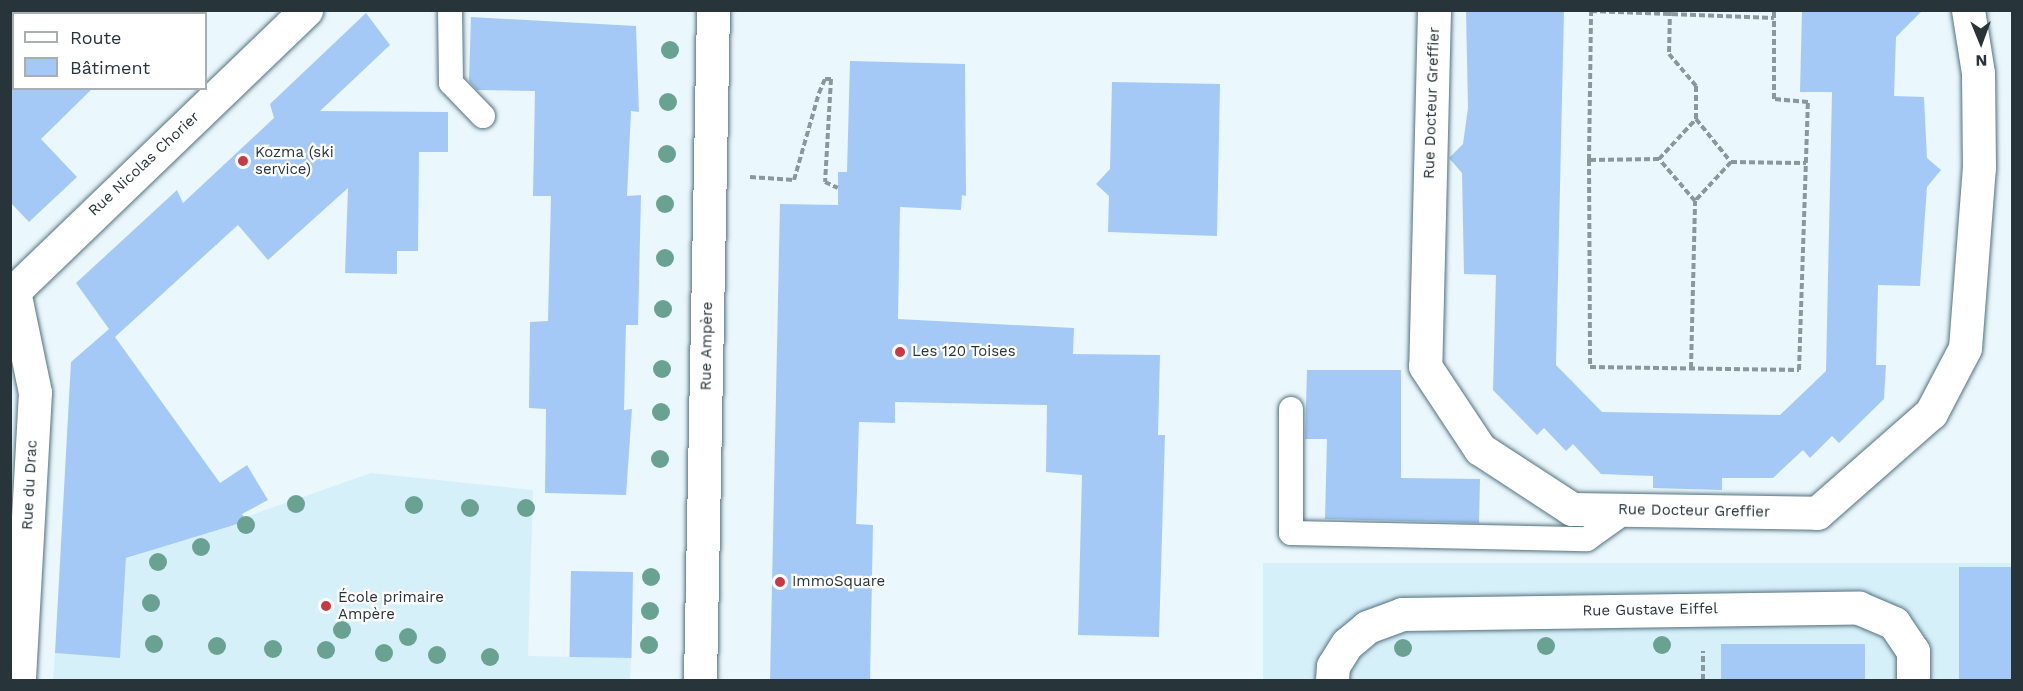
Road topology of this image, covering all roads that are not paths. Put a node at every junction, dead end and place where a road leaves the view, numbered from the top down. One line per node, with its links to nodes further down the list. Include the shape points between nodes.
1 (306, 10): 7 (street, Rue Nicolas Chorier)
2 (450, 10): 6 (lane, via 451,83)
3 (712, 10): 11 (street, Rue Ampère)
4 (1434, 10): 9 (street, Rue Docteur Greffier, via 1425,366 1480,449 1572,509)
5 (1968, 10): 9 (street, Rue Docteur Greffier, via 1978,73 1979,168 1965,348 1931,413 1816,513)
6 (483, 116)
7 (12, 293): 10 (street, Rue du Drac, via 35,392)
8 (1291, 410): 9 (lane, via 1291,533 1587,539)
9 (1629, 509)
10 (19, 681)
11 (700, 681)
12 (1332, 681): 13 (street, Rue Gustave Eiffel, via 1333,666 1347,644 1367,627 1402,614 1859,608 1894,623 1913,651)
13 (1913, 681)

